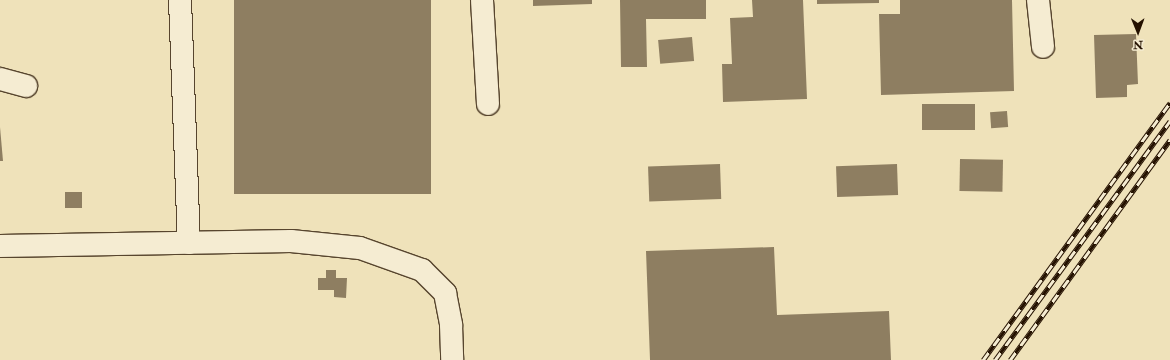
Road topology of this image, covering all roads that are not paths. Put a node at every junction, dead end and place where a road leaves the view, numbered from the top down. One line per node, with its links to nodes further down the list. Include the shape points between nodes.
1 (180, 0): 8 (lane)
2 (482, 0): 7 (lane)
3 (1038, 0): 4 (lane)
4 (1043, 47)
5 (0, 79): 6 (lane)
6 (26, 86)
7 (488, 104)
8 (189, 243): 9 (lane); 10 (lane, via 291,241 360,248 422,270 445,293 451,325)
9 (0, 246)
10 (452, 360)

